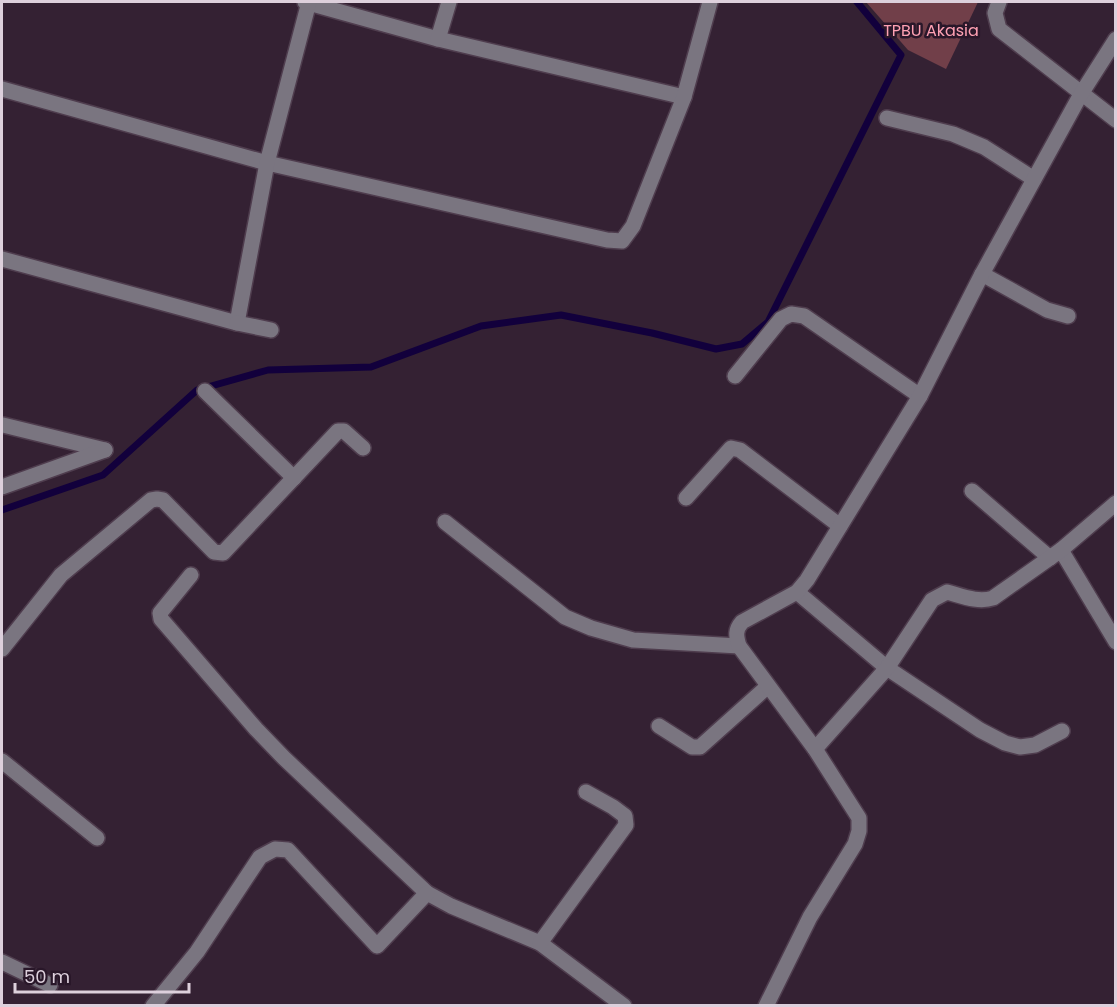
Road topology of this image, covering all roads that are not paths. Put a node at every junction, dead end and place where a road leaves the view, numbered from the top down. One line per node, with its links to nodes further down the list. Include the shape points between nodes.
1 (308, 2): 5 (street); 12 (street)
2 (449, 2): 5 (street)
3 (710, 2): 9 (street)
4 (999, 2): 8 (street, via 995,13 999,29)
5 (438, 39): 9 (street)
6 (1116, 39): 8 (street)
7 (2, 89): 12 (street)
8 (1081, 94): 11 (street); 13 (street)
9 (684, 96): 12 (street, via 633,226 622,241)
10 (887, 118): 13 (street, via 953,134 984,147)
11 (1116, 120)
12 (267, 163): 17 (street)
13 (1034, 179): 15 (street)
14 (2, 259): 17 (street)
15 (982, 274): 16 (street, via 1047,310); 21 (street)
16 (1068, 316)
17 (237, 323): 18 (street)
18 (271, 330)
19 (735, 376): 21 (street, via 781,319 791,314 804,316)
20 (205, 392): 24 (street)
21 (920, 396): 30 (street)
22 (2, 426): 25 (street, via 105,450)
23 (363, 448): 24 (street, via 344,431 338,431)
24 (294, 478): 36 (street, via 219,554 163,500 151,500 62,575)
25 (2, 487)
26 (972, 491): 31 (street)
27 (686, 498): 30 (street, via 731,448 740,450)
28 (1116, 503): 31 (street)
29 (445, 522): 35 (street, via 565,617 591,628 633,640)
30 (840, 526): 33 (street)
31 (1056, 554): 34 (street); 37 (street, via 985,601 947,592 932,600)
32 (191, 575): 45 (street, via 160,613 161,619 284,758)
33 (797, 592): 35 (street, via 742,622 736,636); 37 (street)
34 (1116, 642)
35 (739, 646): 38 (street)
36 (2, 649)
37 (887, 668): 40 (street, via 1005,744 1035,745); 41 (street)
38 (768, 686): 39 (street, via 700,747 692,747); 41 (street)
39 (659, 726)
40 (1062, 731)
41 (815, 749): 51 (street, via 859,818 859,831)
42 (2, 761): 44 (street)
43 (586, 792): 46 (street, via 619,811 625,816 626,825)
44 (97, 838)
45 (427, 893): 46 (street); 49 (street, via 377,946 288,850 275,849 260,857 197,952)
46 (540, 943): 50 (street)
47 (2, 962): 48 (street)
48 (50, 985)
49 (153, 1005)
50 (624, 1005)
51 (766, 1005)

